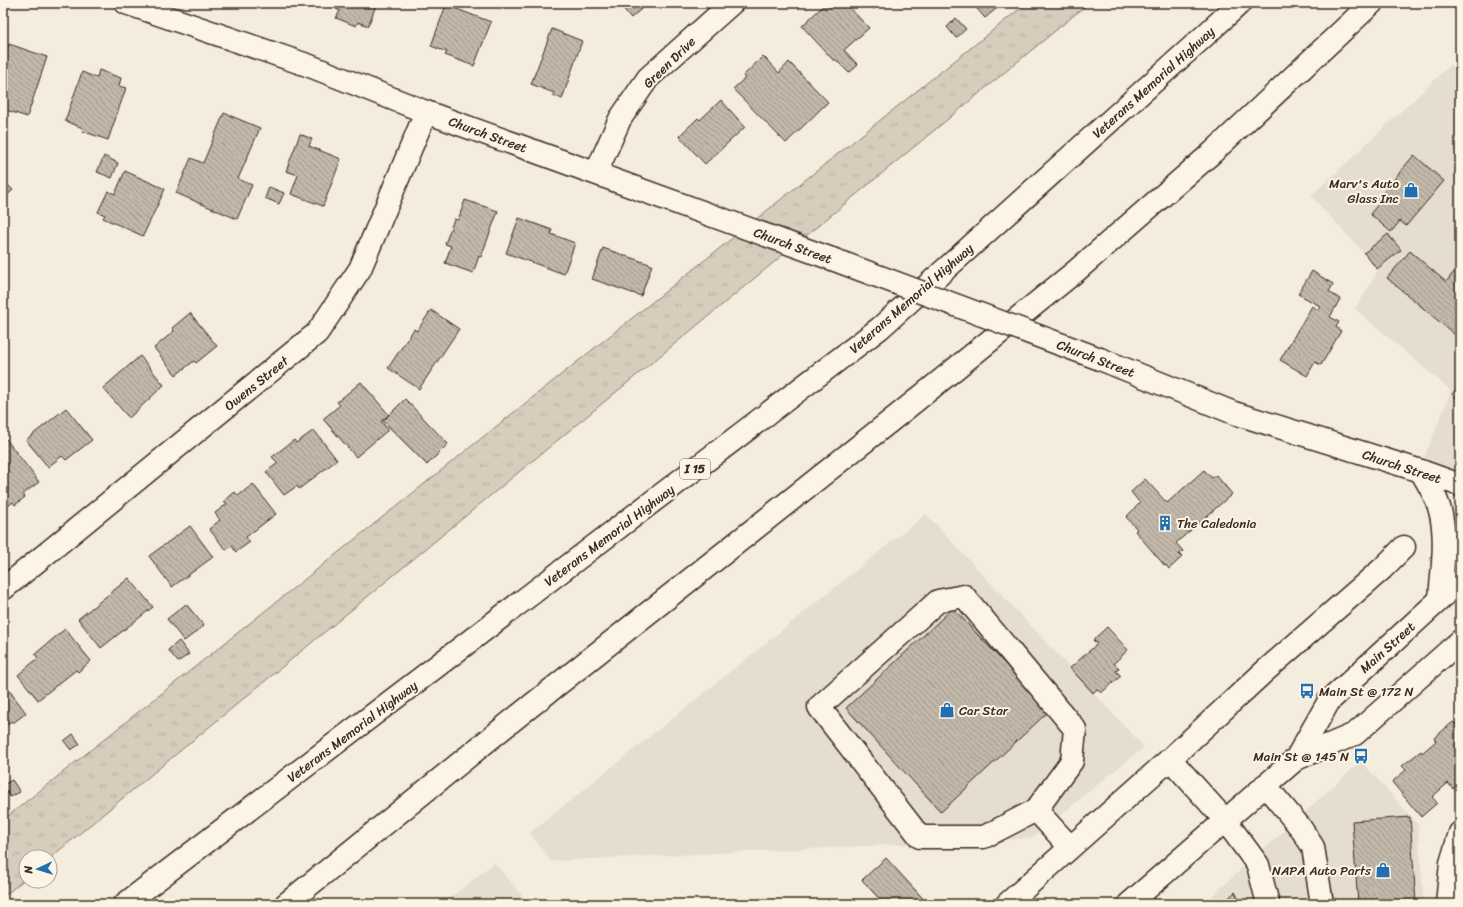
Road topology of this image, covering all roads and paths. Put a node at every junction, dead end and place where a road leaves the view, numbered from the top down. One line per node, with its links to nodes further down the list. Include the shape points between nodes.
1 (126, 3): 5 (main road, Church Street, via 310,66)
2 (732, 3): 6 (main road, Green Drive, via 648,78 620,119)
3 (1240, 3): 21 (main road, Veterans Memorial Highway / I 15, via 880,328)
4 (1372, 3): 22 (main road, via 1213,152 1076,271)
5 (426, 112): 6 (main road, Church Street); 11 (main road, Owens Street, via 360,269 317,333)
6 (596, 173): 7 (main road, Church Street, bridge, via 1100,359 1234,413)
7 (1421, 471): 8 (main road, Church Street); 12 (main road, via 1439,506 1443,528)
8 (1460, 485)
9 (1404, 547): 15 (main road)
10 (1460, 581): 12 (main road, Main Street)
11 (3, 589)
12 (1440, 599): 14 (main road, Main Street, via 1329,701)
13 (1460, 641): 14 (main road, Main Street, via 1355,734)
14 (1296, 759): 16 (main road, Main Street)
15 (1170, 760): 18 (main road); 20 (main road)
16 (1265, 785): 18 (main road, Main Street); 26 (main road, via 1313,846)
17 (1036, 810): 17 (main road, via 1072,761 1075,729 964,596 938,601 819,707 920,837 984,837); 20 (main road)
18 (1225, 820): 24 (main road, Main Street); 25 (main road, via 1258,865)
19 (1460, 833): 27 (main road, via 1451,863)
20 (1070, 848): 23 (main road)
21 (125, 904)
22 (286, 904)
23 (1007, 904)
24 (1130, 904)
25 (1268, 904)
26 (1322, 904)
27 (1447, 904)

